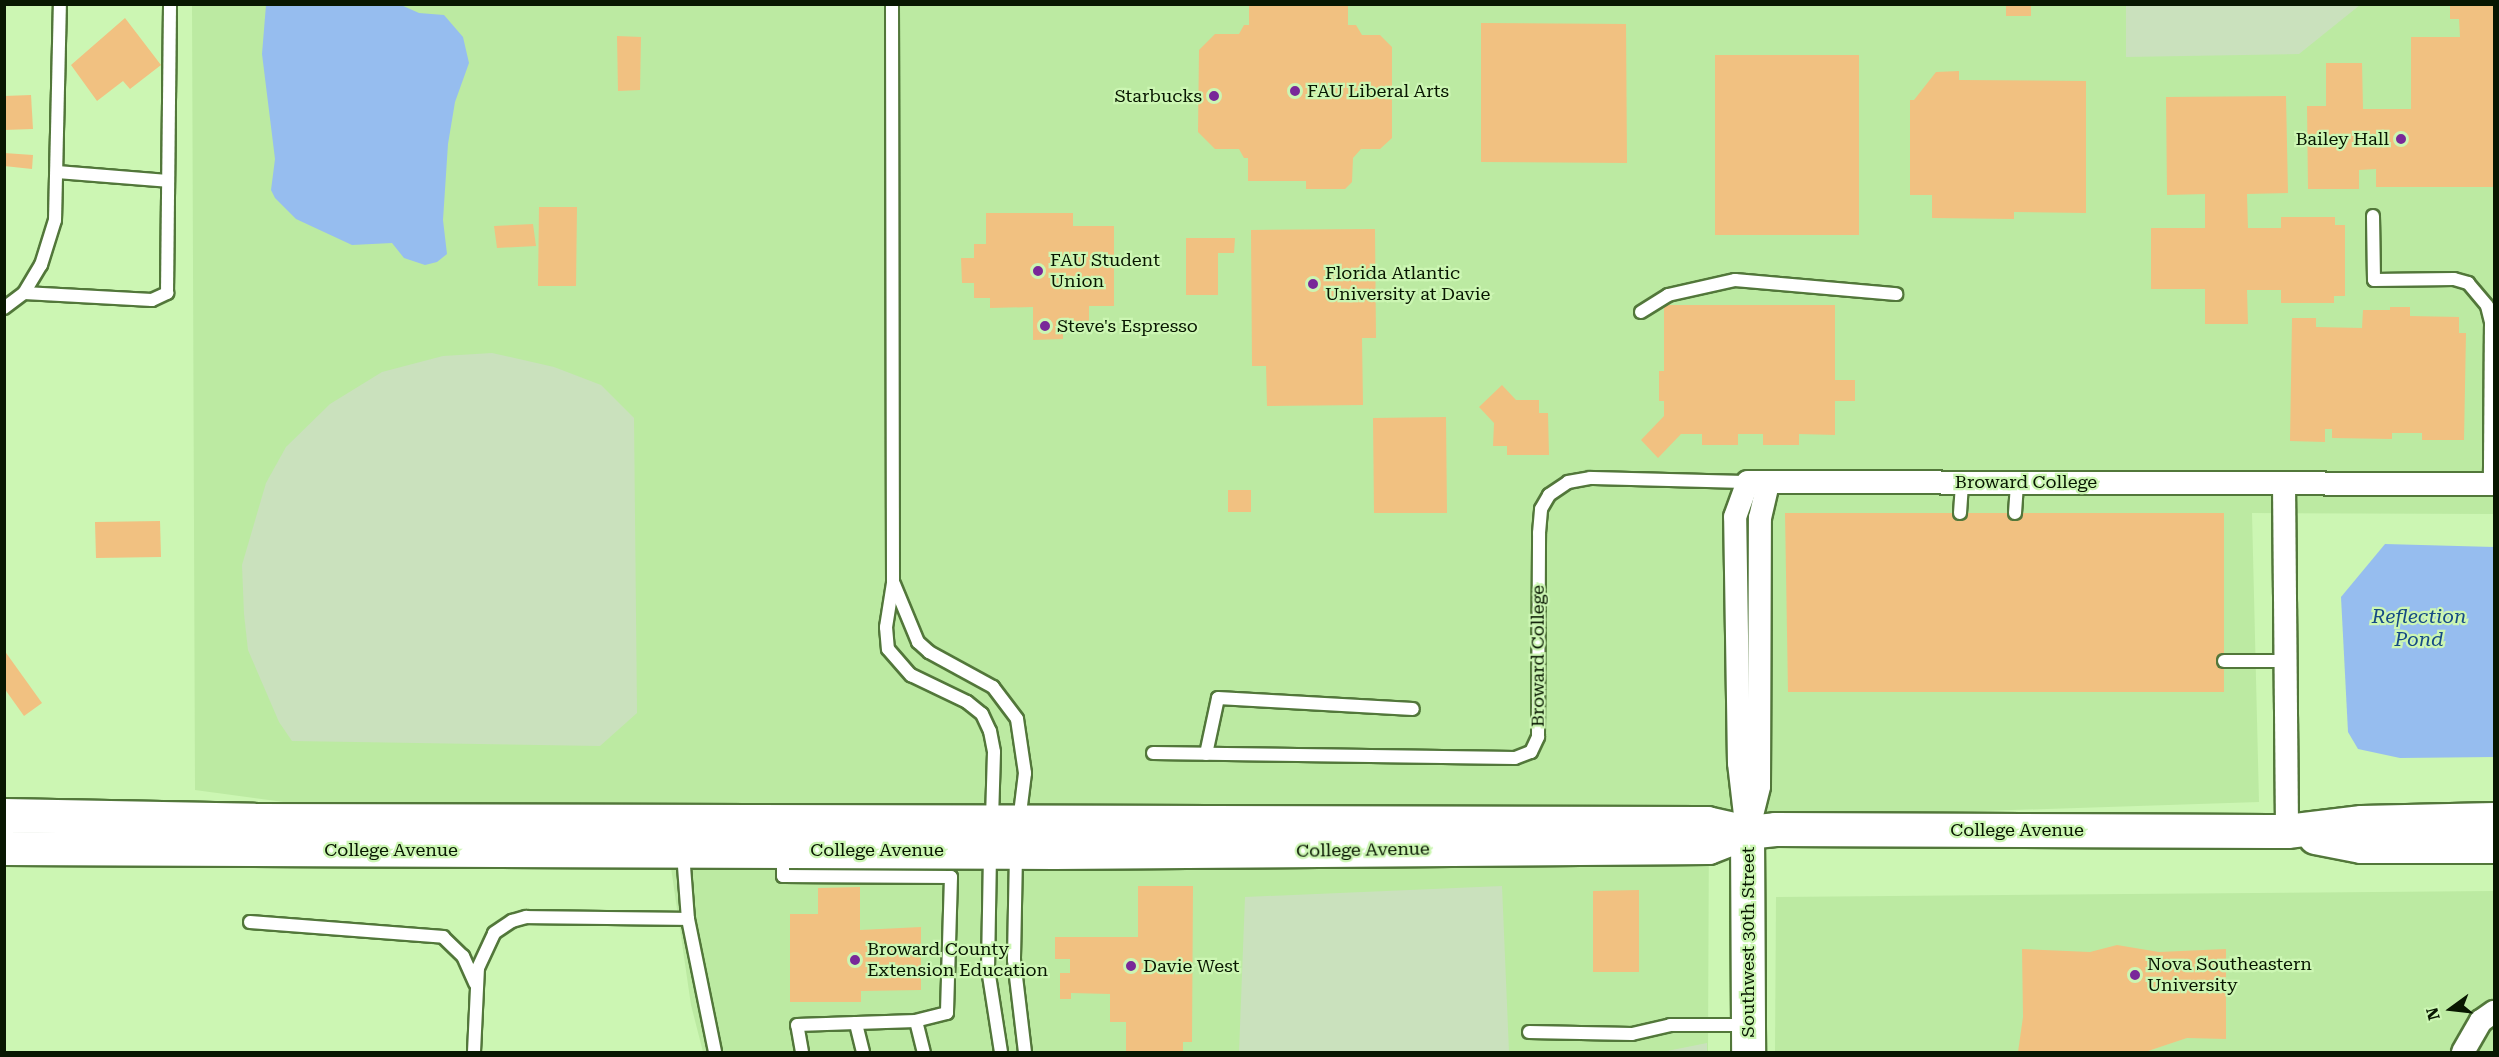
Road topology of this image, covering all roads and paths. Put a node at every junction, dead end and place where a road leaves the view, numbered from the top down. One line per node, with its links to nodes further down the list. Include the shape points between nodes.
1 (60, 4): 4 (lane)
2 (170, 4): 5 (lane)
3 (892, 4): 18 (lane)
4 (57, 172): 5 (lane); 7 (lane, via 55,220 41,265)
5 (168, 181): 7 (lane, via 167,292 152,300)
6 (2373, 216): 15 (lane, via 2374,280 2454,279 2468,283 2487,306 2491,322)
7 (24, 293): 9 (lane)
8 (1896, 294): 10 (lane, via 1735,280 1668,295)
9 (4, 308)
10 (1641, 312)
11 (1758, 482): 12 (street, Broward College); 23 (lane, Broward College, via 1590,478 1568,482 1549,495 1541,509 1539,532 1538,736 1531,752 1515,758); 28 (street, via 1759,786)
12 (1962, 482): 13 (street, Broward College); 16 (lane)
13 (2017, 482): 14 (street, Broward College); 17 (lane)
14 (2284, 483): 15 (street, Broward College); 20 (street)
15 (2492, 484)
16 (1960, 513)
17 (2015, 513)
18 (893, 583): 29 (lane, via 886,627 888,649 911,675 967,702 982,714 994,752); 29 (lane, via 918,642 993,687 1017,719 1024,772)
19 (2224, 661): 20 (lane)
20 (2286, 661): 27 (street)
21 (1413, 709): 23 (lane, via 1218,698)
22 (1153, 753): 23 (lane, Broward College)
23 (1206, 753)
24 (4, 815): 25 (street, College Avenue, via 254,820)
25 (625, 819): 29 (street, College Avenue); 33 (lane, via 650,826)
26 (2494, 819): 27 (street, College Avenue, via 2361,822)
27 (2287, 831): 28 (street, College Avenue); 30 (street, College Avenue, via 2361,846)
28 (1747, 832): 29 (street, College Avenue, via 1707,823); 41 (street, Southwest 30th Street)
29 (1004, 836): 32 (street, College Avenue); 48 (lane, via 988,969); 49 (lane)
30 (2494, 846)
31 (4, 848): 33 (street, College Avenue)
32 (783, 850): 33 (street, College Avenue); 38 (lane, via 783,876 951,877 947,1013)
33 (683, 851): 34 (lane)
34 (688, 919): 36 (lane, via 526,917 512,921 494,933 486,946 478,968); 42 (lane)
35 (250, 922): 36 (lane, via 443,937 463,956)
36 (477, 989): 43 (lane)
37 (2494, 1012): 50 (street, via 2481,1021)
38 (916, 1021): 39 (lane); 47 (lane)
39 (856, 1023): 45 (lane, via 797,1025); 46 (lane)
40 (1529, 1032): 41 (lane, via 1632,1034 1670,1025)
41 (1748, 1039)
42 (714, 1051): 44 (lane)
43 (474, 1053)
44 (700, 1053)
45 (802, 1053)
46 (863, 1053)
47 (924, 1053)
48 (1001, 1053)
49 (1025, 1053)
50 (2463, 1053)

